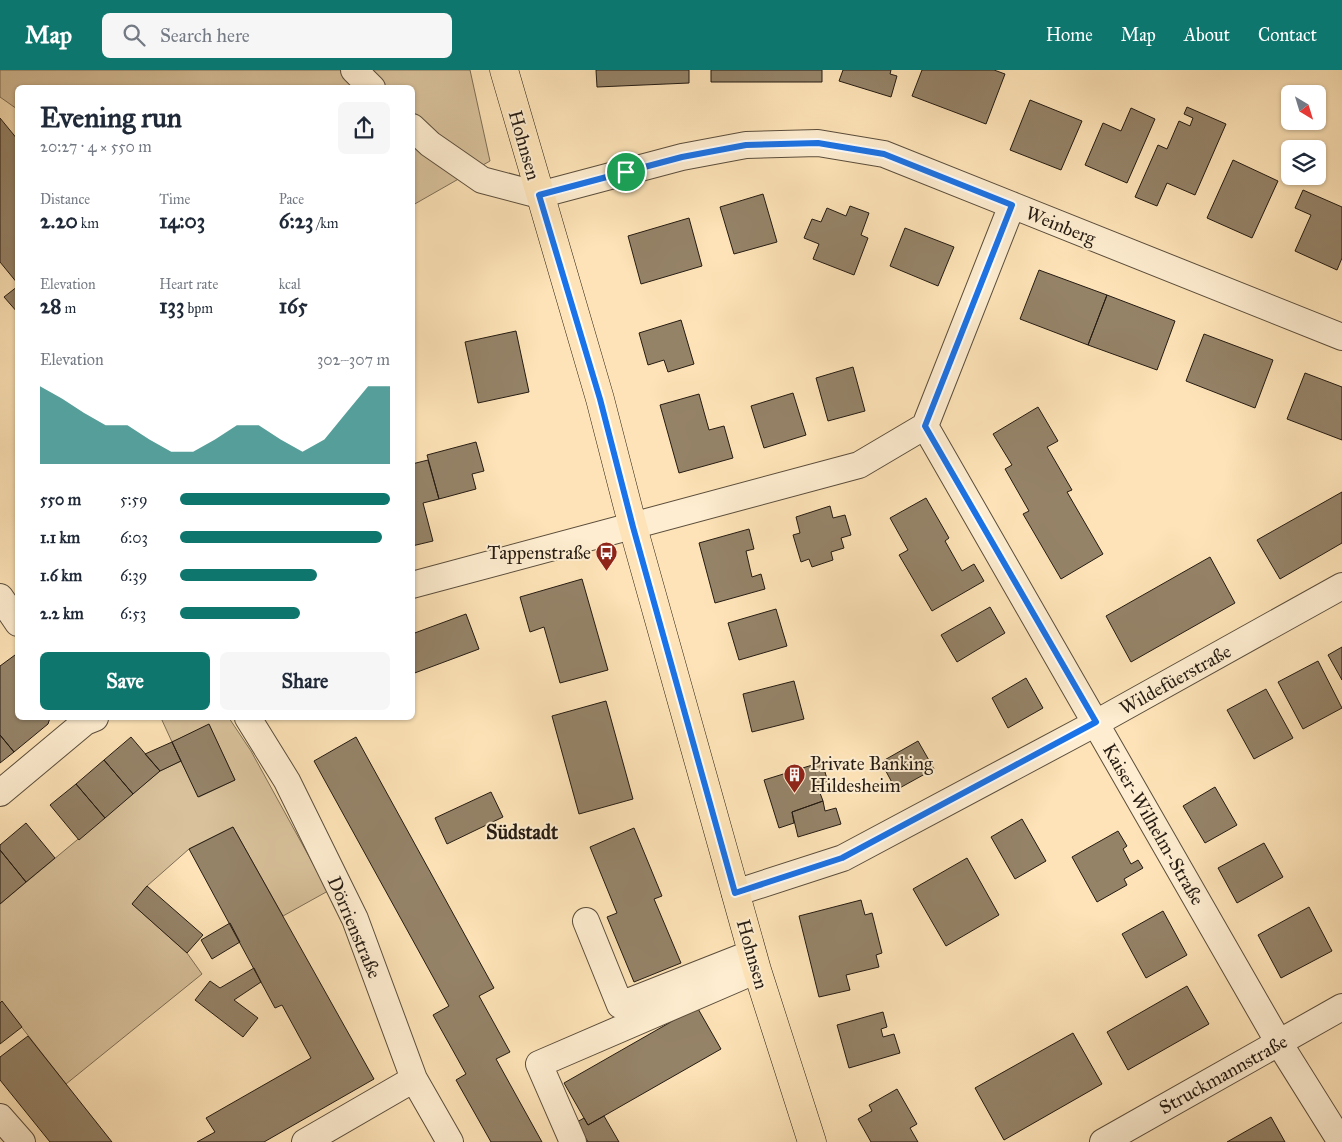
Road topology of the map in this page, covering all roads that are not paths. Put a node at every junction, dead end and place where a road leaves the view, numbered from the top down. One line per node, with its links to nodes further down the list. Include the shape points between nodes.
1 (354, 70): 3 (street)
2 (504, 70): 5 (main road, Hohnsen)
3 (369, 85)
4 (415, 130): 5 (street, via 482,180)
5 (539, 195): 6 (street, Weinberg, via 682,157 746,145 818,143 884,154); 9 (main road, Hohnsen, via 600,399)
6 (1012, 205): 7 (street, Weinberg); 8 (street)
7 (1342, 337)
8 (925, 426): 9 (street, via 859,465); 16 (street, Kaiser-Wilhelm-Straße)
9 (633, 527): 10 (street); 18 (main road, Hohnsen)
10 (415, 584)
11 (1342, 586): 16 (street, Wildefüerstraße)
12 (0, 597): 13 (street)
13 (15, 618)
14 (86, 720): 17 (street)
15 (249, 720): 23 (street, Dörrienstraße, via 287,781 356,919)
16 (1096, 722): 18 (street, Wildefüerstraße, via 842,858); 22 (street, Kaiser-Wilhelm-Straße)
17 (0, 793)
18 (735, 893): 20 (main road, Hohnsen)
19 (586, 921): 20 (street, via 620,1004)
20 (754, 961): 28 (street, via 539,1064); 29 (main road, Hohnsen)
21 (1342, 1007): 22 (street, Struckmannstraße)
22 (1279, 1043): 30 (street, Struckmannstraße); 31 (street, Kaiser-Wilhelm-Straße)
23 (414, 1079): 26 (street); 27 (street, Dörrienstraße)
24 (0, 1118): 25 (street)
25 (22, 1142)
26 (305, 1142)
27 (450, 1142)
28 (573, 1142)
29 (812, 1142)
30 (1103, 1142)
31 (1341, 1142)

